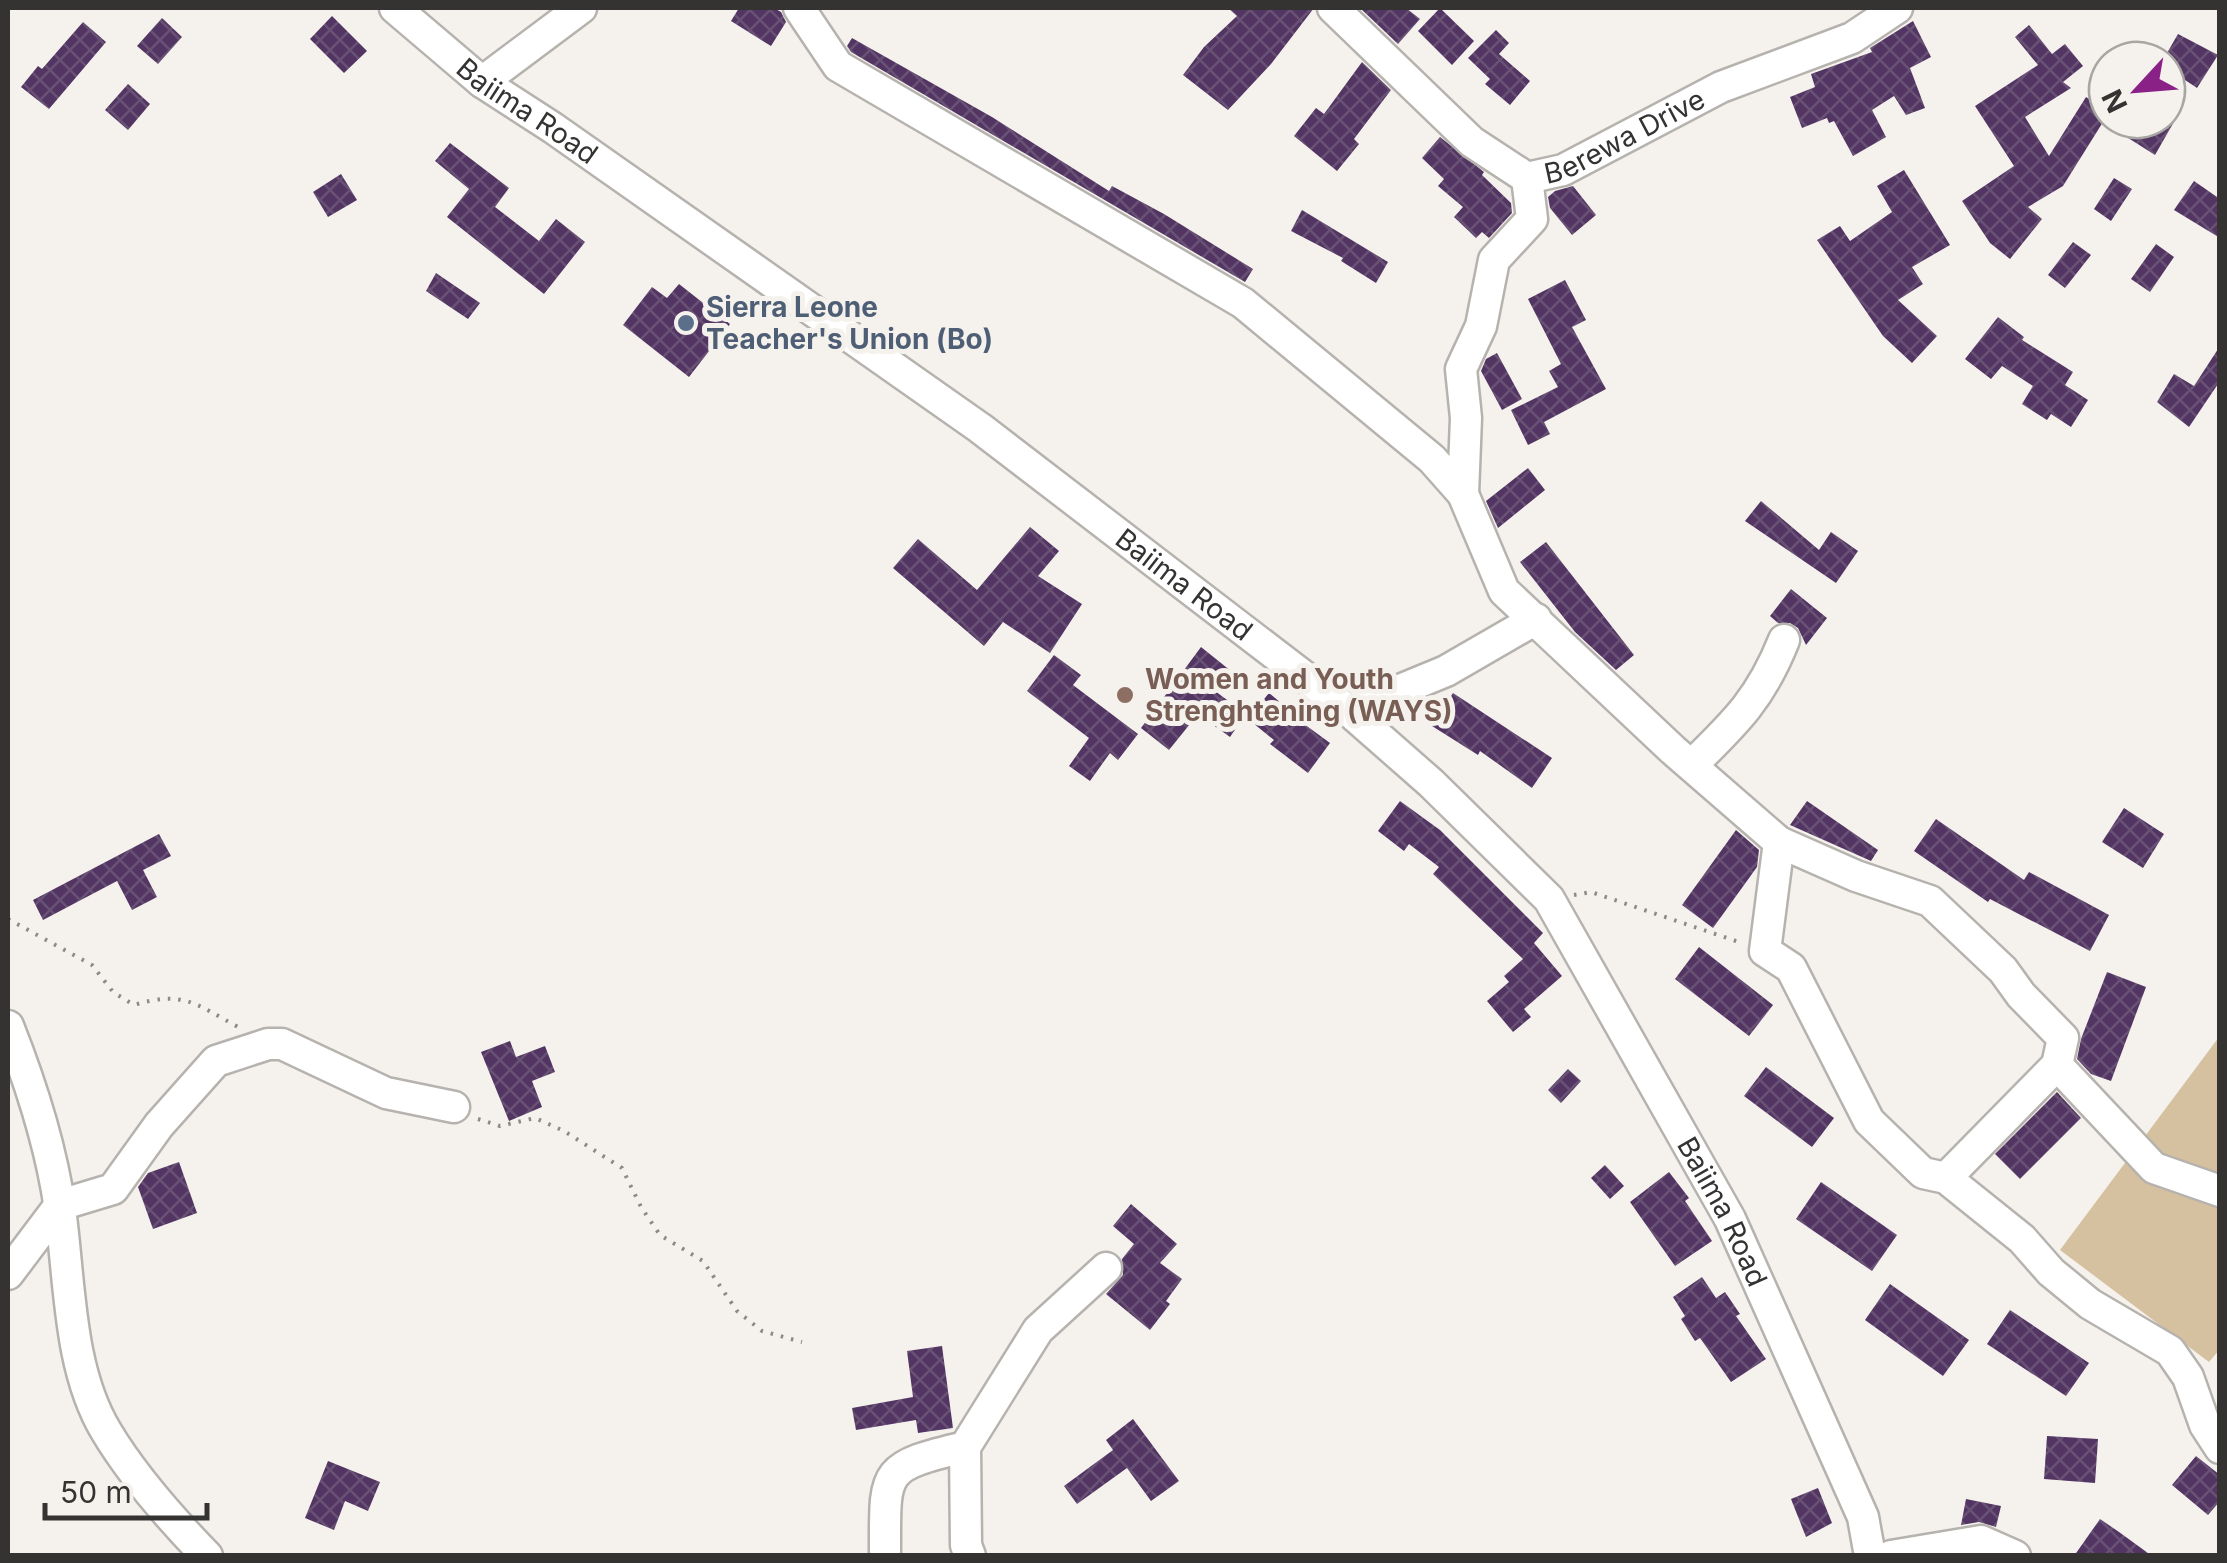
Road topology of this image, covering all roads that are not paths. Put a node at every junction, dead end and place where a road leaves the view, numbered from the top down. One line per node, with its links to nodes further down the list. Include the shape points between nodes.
1 (395, 8): 7 (street, Baiima Road)
2 (581, 8): 6 (street)
3 (799, 8): 9 (street, via 838,66 1243,303 1432,460)
4 (1333, 8): 8 (street, Berewa Drive, via 1472,142)
5 (1897, 8): 8 (street, Berewa Drive, via 1852,38 1721,87 1563,170)
6 (553, 19): 7 (street)
7 (482, 82): 12 (street, Baiima Road, via 980,428)
8 (1526, 178): 9 (street, via 1532,219 1494,260 1481,326 1460,369)
9 (1463, 494): 10 (street, via 1504,591)
10 (1536, 619): 12 (street, via 1446,671); 13 (street)
11 (1784, 640): 13 (street, via 1748,707)
12 (1348, 711): 28 (street, Baiima Road, via 1549,898 1730,1219 1863,1516)
13 (1692, 765): 14 (street)
14 (1779, 842): 16 (street, via 1930,901 2063,1038); 18 (street, via 1765,950 1792,968 1870,1121 1924,1173)
15 (8, 1026): 20 (street, via 34,1096)
16 (2057, 1065): 18 (street); 19 (street, via 2154,1168)
17 (454, 1107): 20 (street, via 386,1093 282,1044 268,1044 216,1061 113,1189)
18 (1946, 1178): 24 (street, via 2090,1304 2170,1350)
19 (2220, 1191)
20 (60, 1205): 22 (street); 25 (street, via 76,1355 105,1430)
21 (1106, 1268): 23 (street, via 1038,1330)
22 (8, 1274)
23 (966, 1447): 26 (street, via 896,1470 885,1496); 27 (street)
24 (2220, 1448)
25 (207, 1556)
26 (885, 1556)
27 (970, 1556)
28 (1870, 1556)
29 (1890, 1556): 30 (street, via 1981,1541)
30 (2015, 1556)

